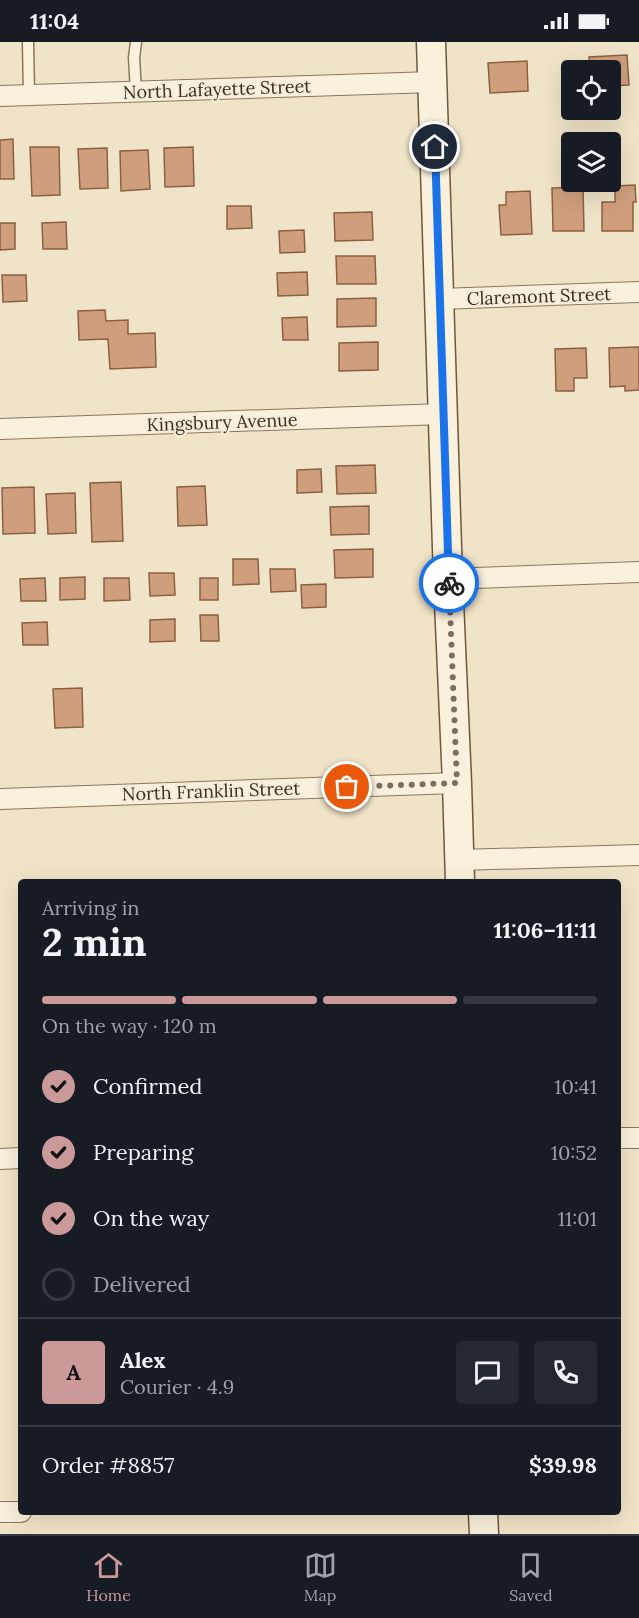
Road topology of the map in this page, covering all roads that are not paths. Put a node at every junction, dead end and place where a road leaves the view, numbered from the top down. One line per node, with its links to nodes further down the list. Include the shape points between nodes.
1 (27, 42): 6 (lane)
2 (136, 42): 5 (lane)
3 (431, 42): 4 (main road)
4 (433, 82): 5 (street, North Lafayette Street); 9 (main road)
5 (136, 91): 6 (street, North Lafayette Street)
6 (29, 95): 7 (street, North Lafayette Street)
7 (0, 96)
8 (639, 292): 9 (street, Claremont Street)
9 (440, 299): 10 (main road)
10 (444, 414): 11 (street, Kingsbury Avenue); 13 (main road)
11 (0, 429)
12 (639, 572): 13 (street)
13 (448, 579): 14 (main road)
14 (457, 783): 15 (street, North Franklin Street); 17 (main road)
15 (0, 799)
16 (639, 855): 17 (street)
17 (460, 871)
18 (621, 1138): 19 (street)
19 (639, 1138)
20 (18, 1158): 21 (street)
21 (0, 1159)
22 (0, 1512): 23 (street)
23 (18, 1512)
24 (483, 1515): 25 (main road)
25 (484, 1534)

